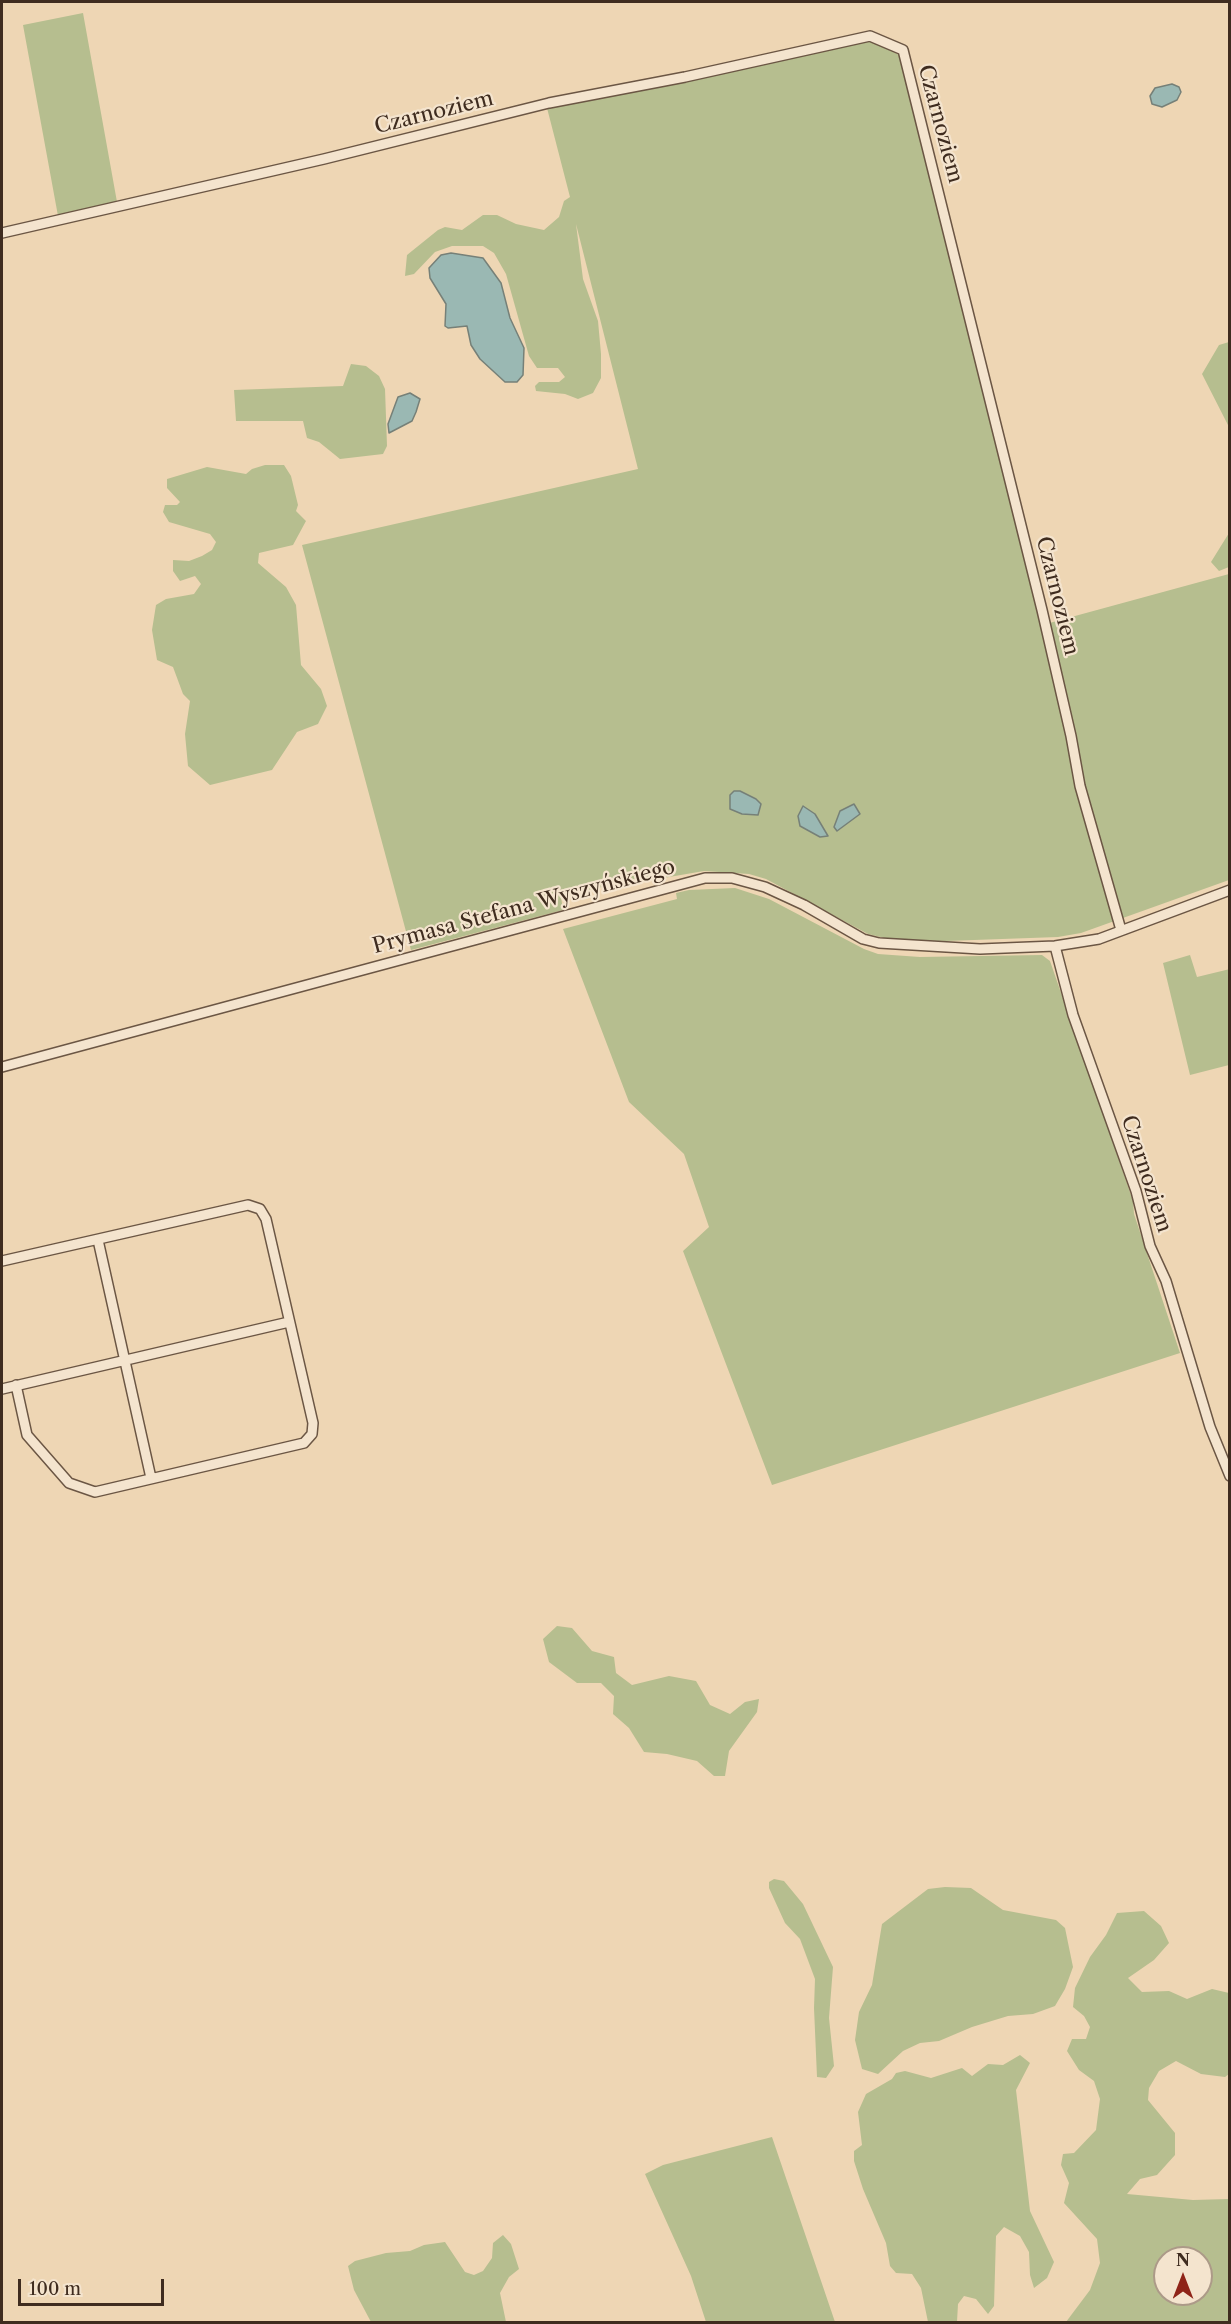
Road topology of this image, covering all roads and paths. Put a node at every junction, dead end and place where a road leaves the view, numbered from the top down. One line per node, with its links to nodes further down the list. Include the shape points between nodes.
1 (2, 233): 3 (street, Czarnoziem, via 549,103 870,36 903,50 1042,610 1078,777)
2 (1230, 890): 3 (street)
3 (1121, 930): 4 (street, via 1099,939)
4 (1055, 946): 5 (street, Prymasa Stefana Wyszyńskiego, via 980,949 879,943 863,939 765,887 732,878 705,878); 12 (street, Czarnoziem, via 1073,1015 1136,1191 1150,1246 1166,1281 1210,1427)
5 (2, 1067)
6 (98, 1240): 7 (street); 8 (street, via 248,1205 261,1209); 9 (street)
7 (2, 1261)
8 (289, 1322): 9 (street); 13 (street, via 313,1423 312,1434 304,1443)
9 (125, 1360): 10 (street); 13 (street)
10 (16, 1385): 11 (street); 13 (street, via 27,1435 69,1483 95,1492)
11 (2, 1389)
12 (1230, 1476)
13 (151, 1478)

